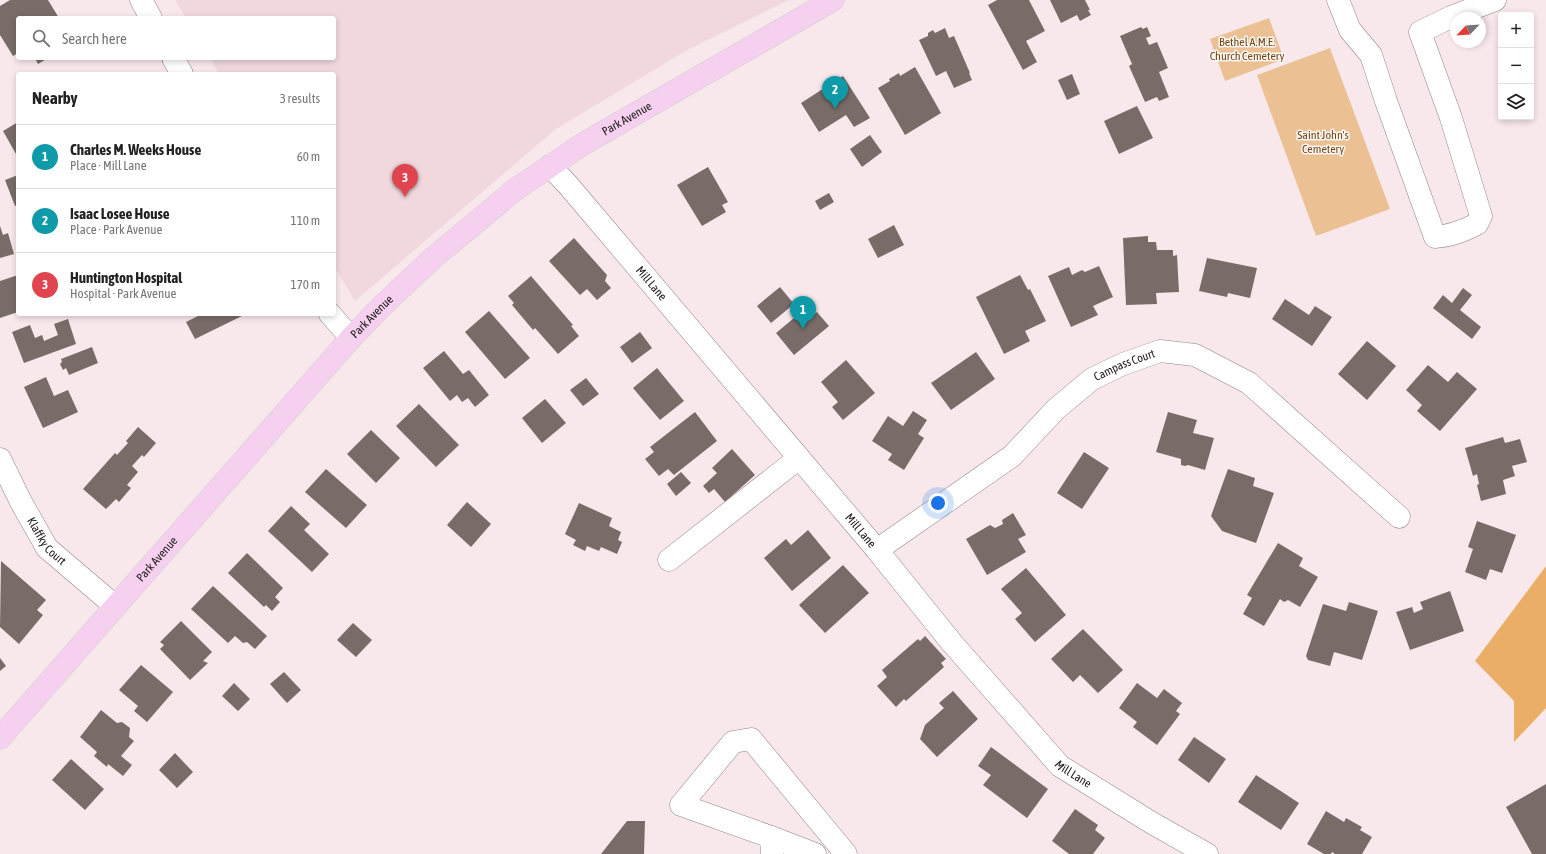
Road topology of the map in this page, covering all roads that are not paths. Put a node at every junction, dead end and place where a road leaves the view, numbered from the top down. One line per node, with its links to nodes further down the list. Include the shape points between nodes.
1 (141, 0): 5 (street)
2 (833, 0): 8 (main road, Park Avenue, via 619,123)
3 (1338, 0): 4 (street, via 1350,30 1371,55 1435,236 1460,233 1477,224 1481,216 1420,32)
4 (1495, 0)
5 (150, 16)
6 (174, 60): 7 (street)
7 (181, 72)
8 (550, 166): 10 (main road, Park Avenue, via 516,189 457,237); 11 (street, Mill Lane)
9 (332, 316): 10 (street)
10 (351, 338): 16 (main road, Park Avenue)
11 (799, 458): 14 (street, Mill Lane); 15 (street)
12 (0, 459): 16 (street, Klaffky Court, via 47,548)
13 (1399, 516): 14 (street, Campass Court, via 1249,383 1195,356 1160,351 1123,364 1092,379 1056,410 1012,456)
14 (877, 550): 21 (street, Mill Lane, via 952,643 1060,766)
15 (669, 560)
16 (115, 606): 17 (main road, Park Avenue)
17 (0, 738)
18 (771, 846): 19 (street); 20 (street, via 681,805 733,742 751,739)
19 (815, 854)
20 (846, 854)
21 (1207, 854)

